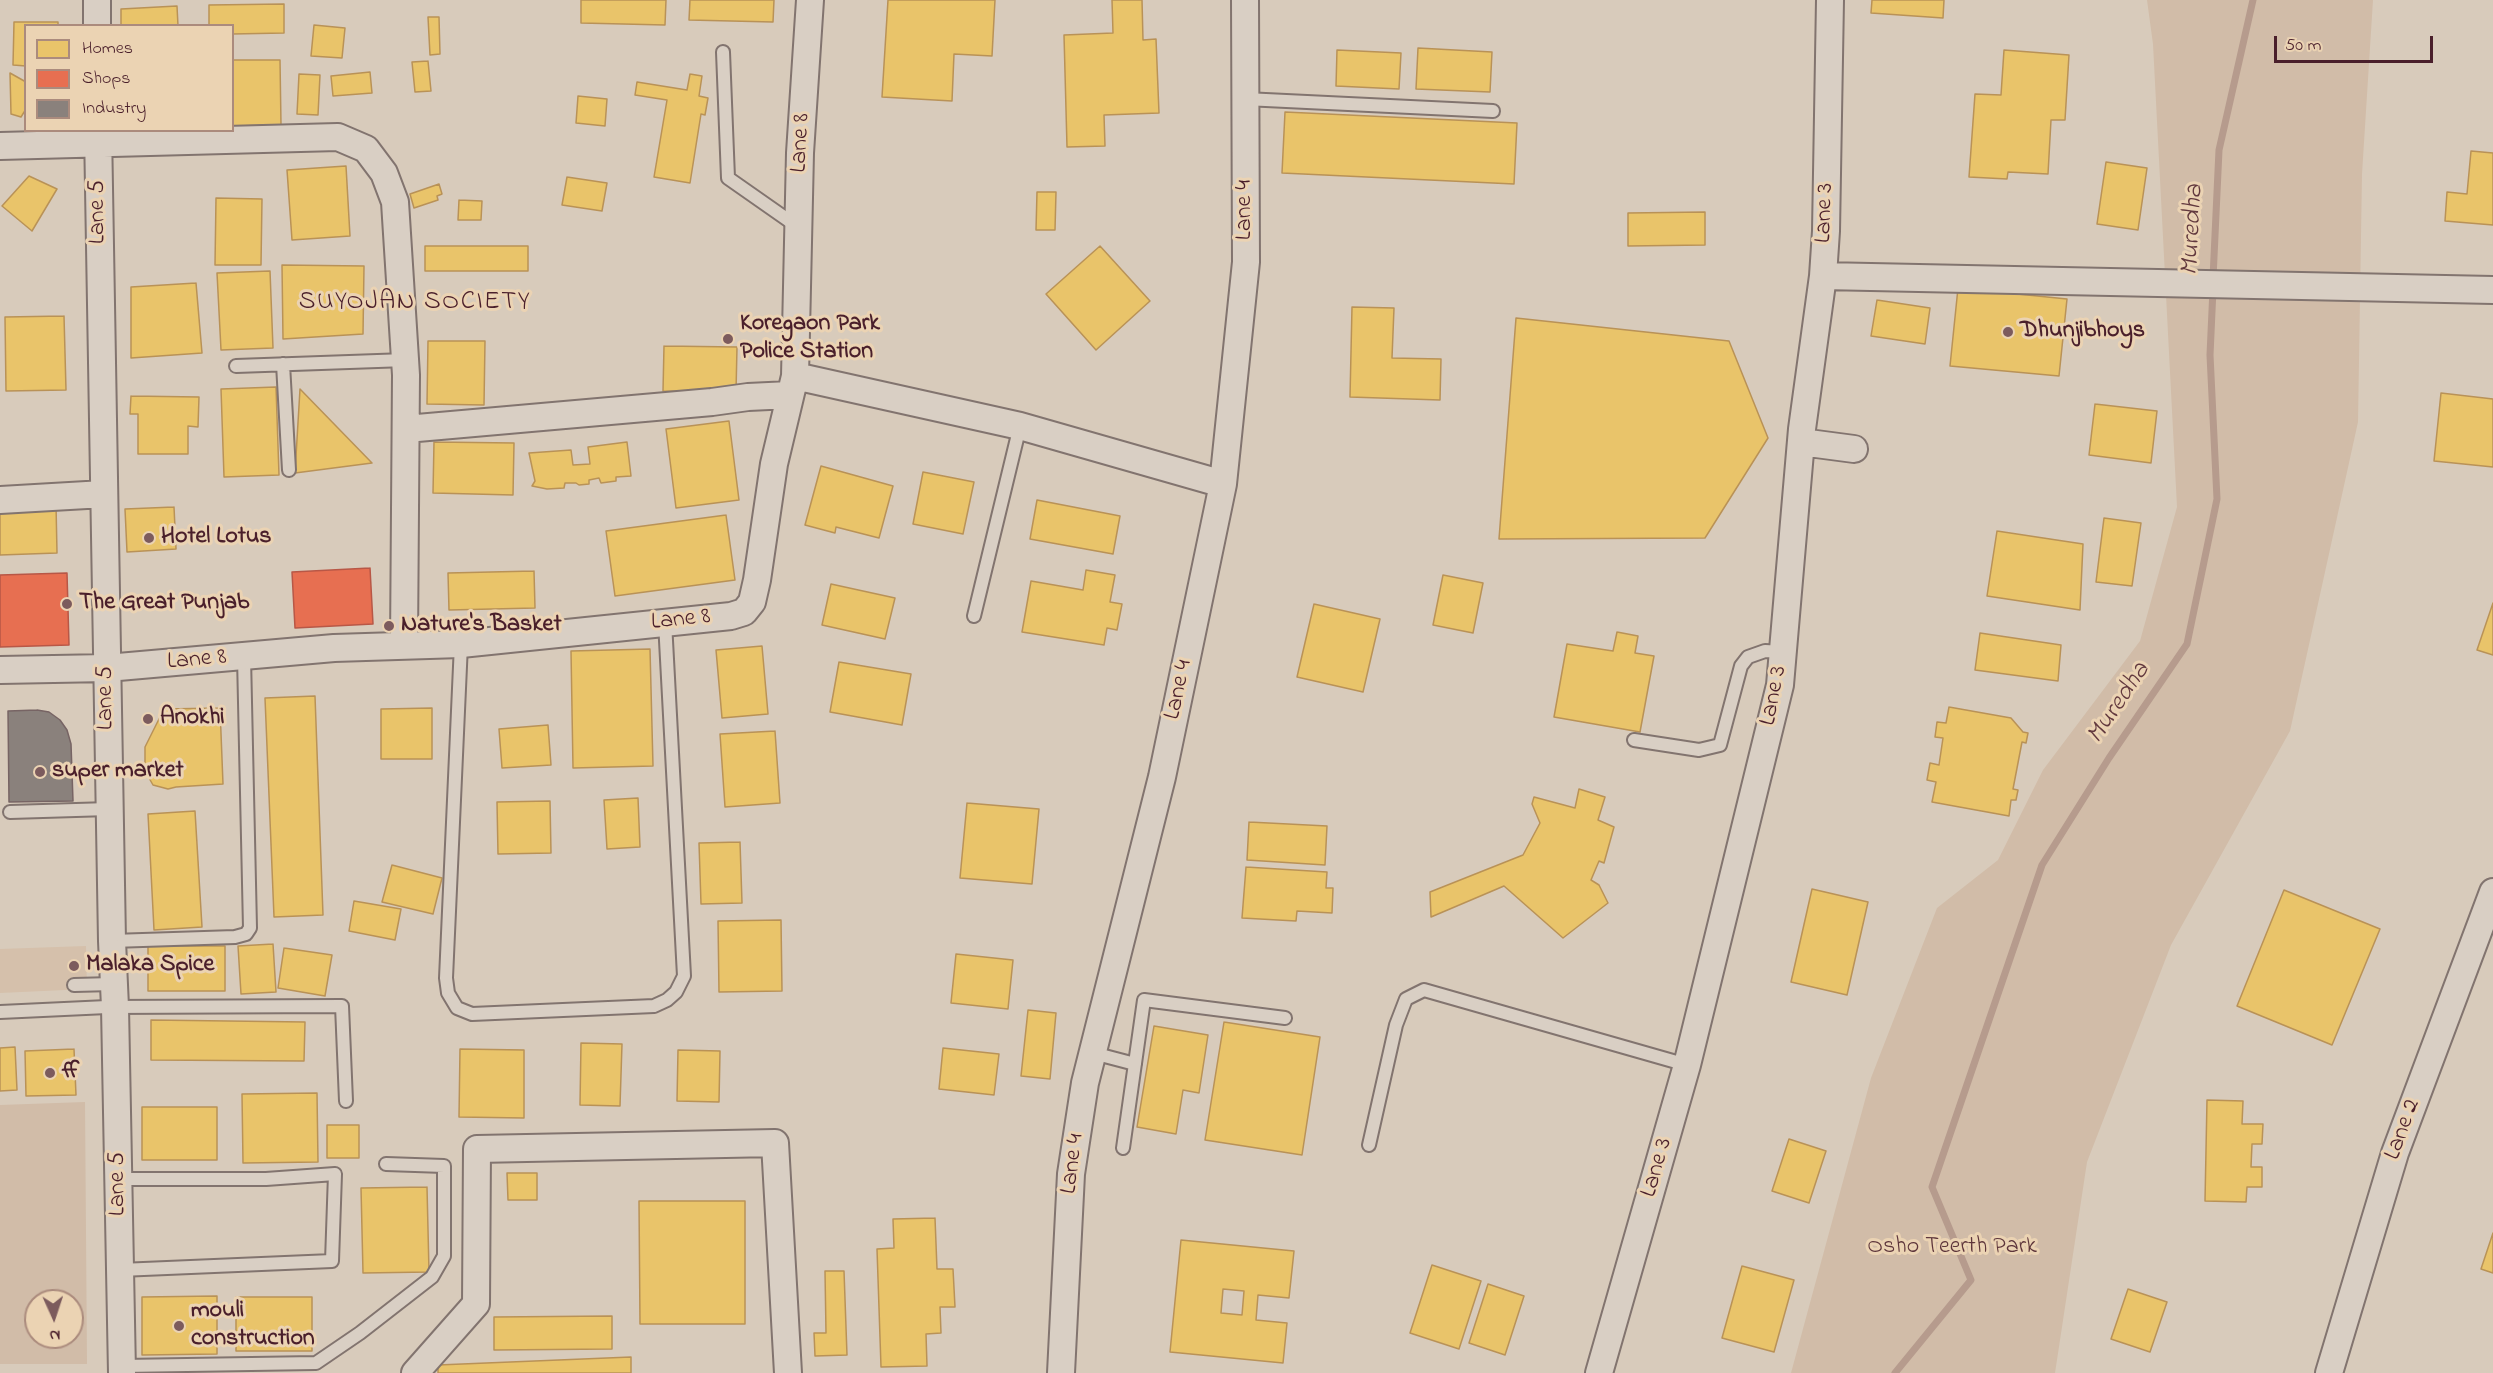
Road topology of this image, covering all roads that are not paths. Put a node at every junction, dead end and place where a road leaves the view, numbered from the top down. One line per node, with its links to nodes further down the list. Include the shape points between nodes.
1 (97, 0): 5 (street)
2 (810, 0): 11 (street, Lane 8)
3 (1245, 0): 7 (street, Lane 4)
4 (1830, 0): 12 (street, Lane 3)
5 (98, 24)
6 (723, 52): 11 (lane, via 728,178)
7 (1245, 99): 8 (lane); 23 (street, Lane 4, via 1246,262)
8 (1493, 111)
9 (98, 136): 10 (street); 14 (street, via 338,137 366,148 384,173 394,201); 24 (street, Lane 5)
10 (0, 146)
11 (799, 228): 17 (street, Lane 8)
12 (1823, 276): 13 (street); 20 (street, Lane 3)
13 (2493, 290)
14 (406, 360): 15 (lane); 19 (street)
15 (283, 364): 16 (lane); 22 (lane)
16 (236, 366)
17 (793, 386): 18 (street); 19 (street, via 712,402); 27 (street, Lane 8, via 774,464 752,602 744,612 731,616)
18 (1020, 426): 23 (street); 26 (lane)
19 (406, 429): 28 (street)
20 (1801, 442): 21 (street); 30 (street, Lane 3)
21 (1854, 449)
22 (289, 470)
23 (1223, 484): 43 (street, Lane 4, via 1162,777)
24 (104, 494): 25 (street); 32 (street, Lane 5)
25 (0, 500)
26 (974, 616)
27 (665, 622): 29 (street, Lane 8); 29 (lane, via 684,976 676,992 654,1006 472,1014 457,1008 448,993)
28 (404, 644): 29 (street, Lane 8); 31 (street, Lane 8)
29 (461, 644)
30 (1783, 652): 34 (lane, via 1765,651 1748,657 1741,666 1720,745 1699,750); 45 (street, Lane 3, via 1780,686)
31 (244, 657): 32 (street, Lane 8); 38 (lane, via 250,928 246,934 235,937)
32 (107, 668): 33 (street, Lane 8); 35 (street, Lane 5)
33 (0, 670)
34 (1634, 740)
35 (109, 809): 36 (lane); 38 (street, Lane 5)
36 (10, 812)
37 (2493, 892): 57 (street, Lane 2, via 2395,1153)
38 (112, 941): 40 (street, Lane 5)
39 (74, 985): 40 (lane)
40 (114, 996): 41 (lane); 46 (lane, via 342,1006); 50 (street, Lane 5)
41 (0, 1012)
42 (1285, 1018): 44 (lane, via 1144,1000)
43 (1093, 1053): 44 (lane); 55 (street, Lane 4, via 1071,1174)
44 (1135, 1064): 48 (lane)
45 (1687, 1065): 47 (lane, via 1424,990 1406,999 1395,1025); 56 (street, Lane 3)
46 (346, 1101)
47 (1369, 1145)
48 (1123, 1148)
49 (386, 1164): 52 (lane, via 444,1166 444,1256 432,1277 316,1363)
50 (119, 1179): 51 (street, Lane 5); 51 (lane, via 266,1179 336,1174 332,1261)
51 (120, 1270): 52 (street, Lane 5)
52 (122, 1370)
53 (415, 1373): 54 (street, via 476,1304 477,1149 775,1143)
54 (788, 1373)
55 (1061, 1373)
56 (1599, 1373)
57 (2329, 1373)

